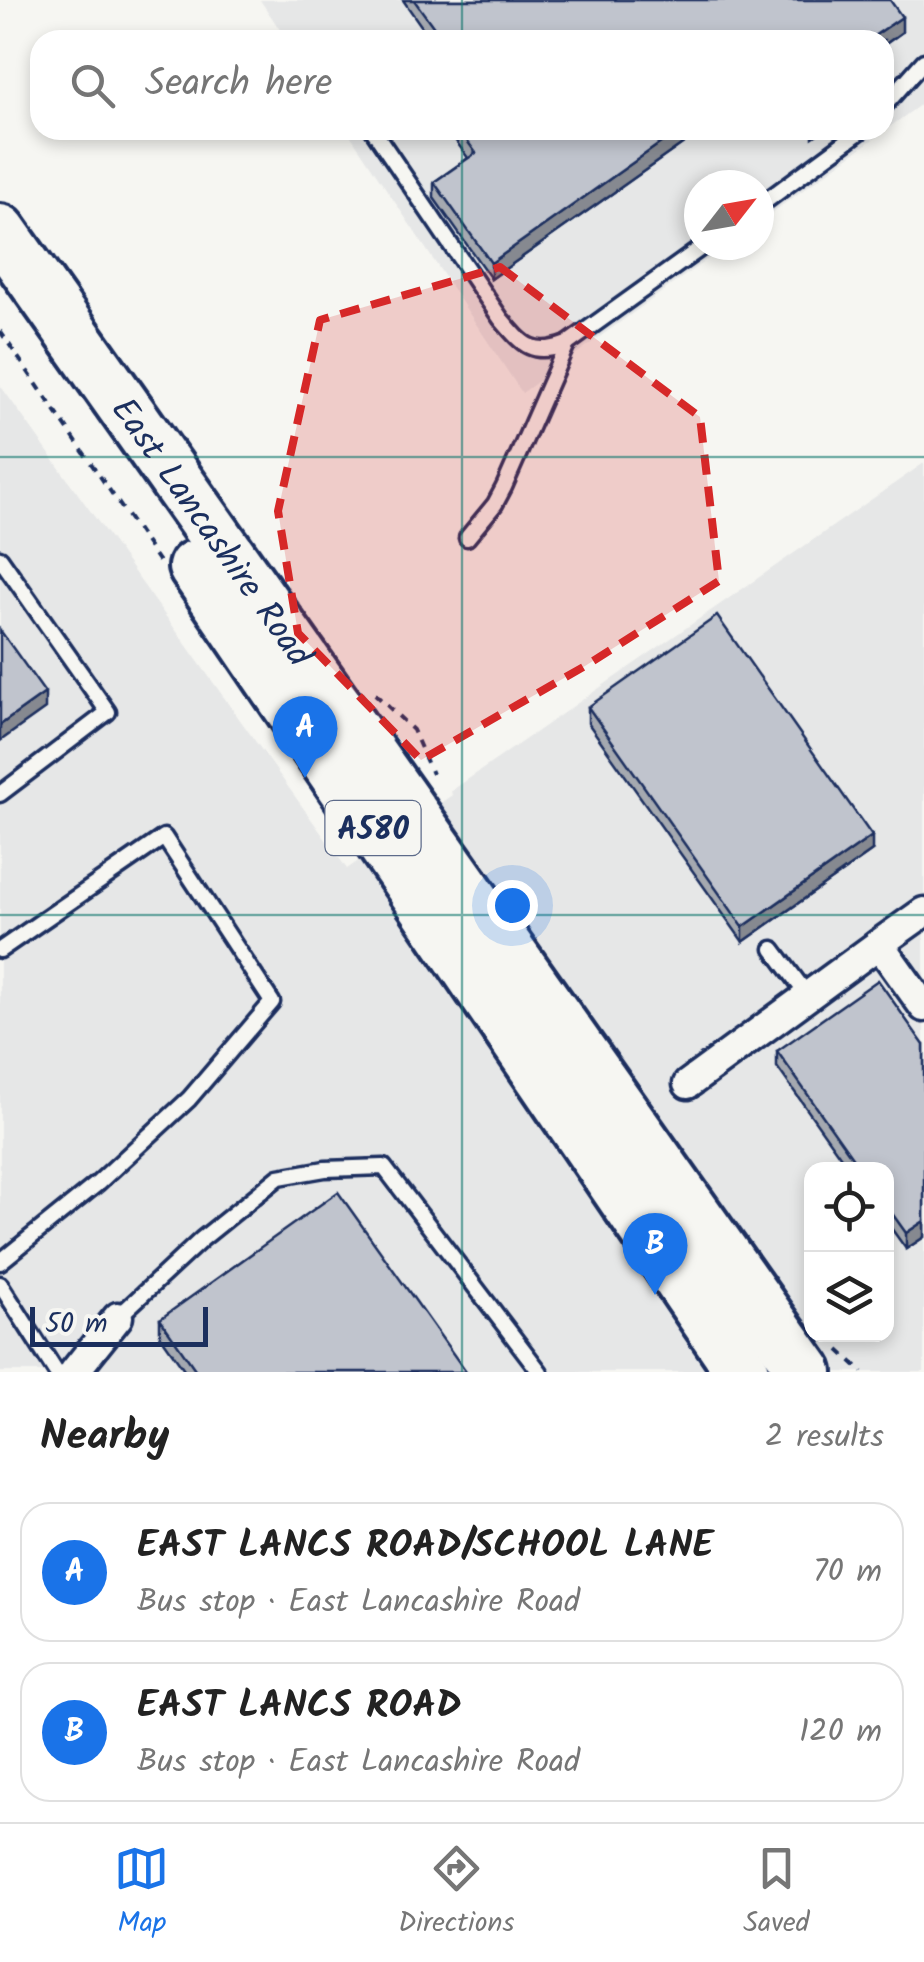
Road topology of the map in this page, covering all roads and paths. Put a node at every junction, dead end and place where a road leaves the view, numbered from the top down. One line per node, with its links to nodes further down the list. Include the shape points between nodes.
1 (924, 62): 2 (lane)
2 (894, 95)
3 (380, 140): 9 (lane, via 524,346 550,350)
4 (848, 140): 5 (lane)
5 (774, 195)
6 (0, 230): 20 (highway, East Lancashire Road / A580)
7 (684, 260): 9 (lane)
8 (0, 287): 28 (highway, East Lancashire Road / A580)
9 (567, 344): 10 (lane, via 504,487)
10 (467, 538)
11 (0, 558): 12 (lane, via 108,712)
12 (0, 794)
13 (924, 912): 14 (street)
14 (879, 944): 17 (street); 18 (street)
15 (773, 949): 17 (lane)
16 (0, 950): 21 (lane, via 164,838 272,1002 189,1098)
17 (808, 996): 19 (street)
18 (924, 1007)
19 (688, 1084)
20 (652, 1154): 24 (highway, East Lancashire Road / A580); 29 (street, via 715,1210)
21 (0, 1262)
22 (0, 1284): 25 (lane)
23 (118, 1317): 26 (street); 27 (lane, via 279,1177 384,1167)
24 (819, 1357): 30 (path, via 846,1359)
25 (56, 1372)
26 (74, 1372)
27 (540, 1372)
28 (743, 1372)
29 (830, 1372)
30 (863, 1372)

